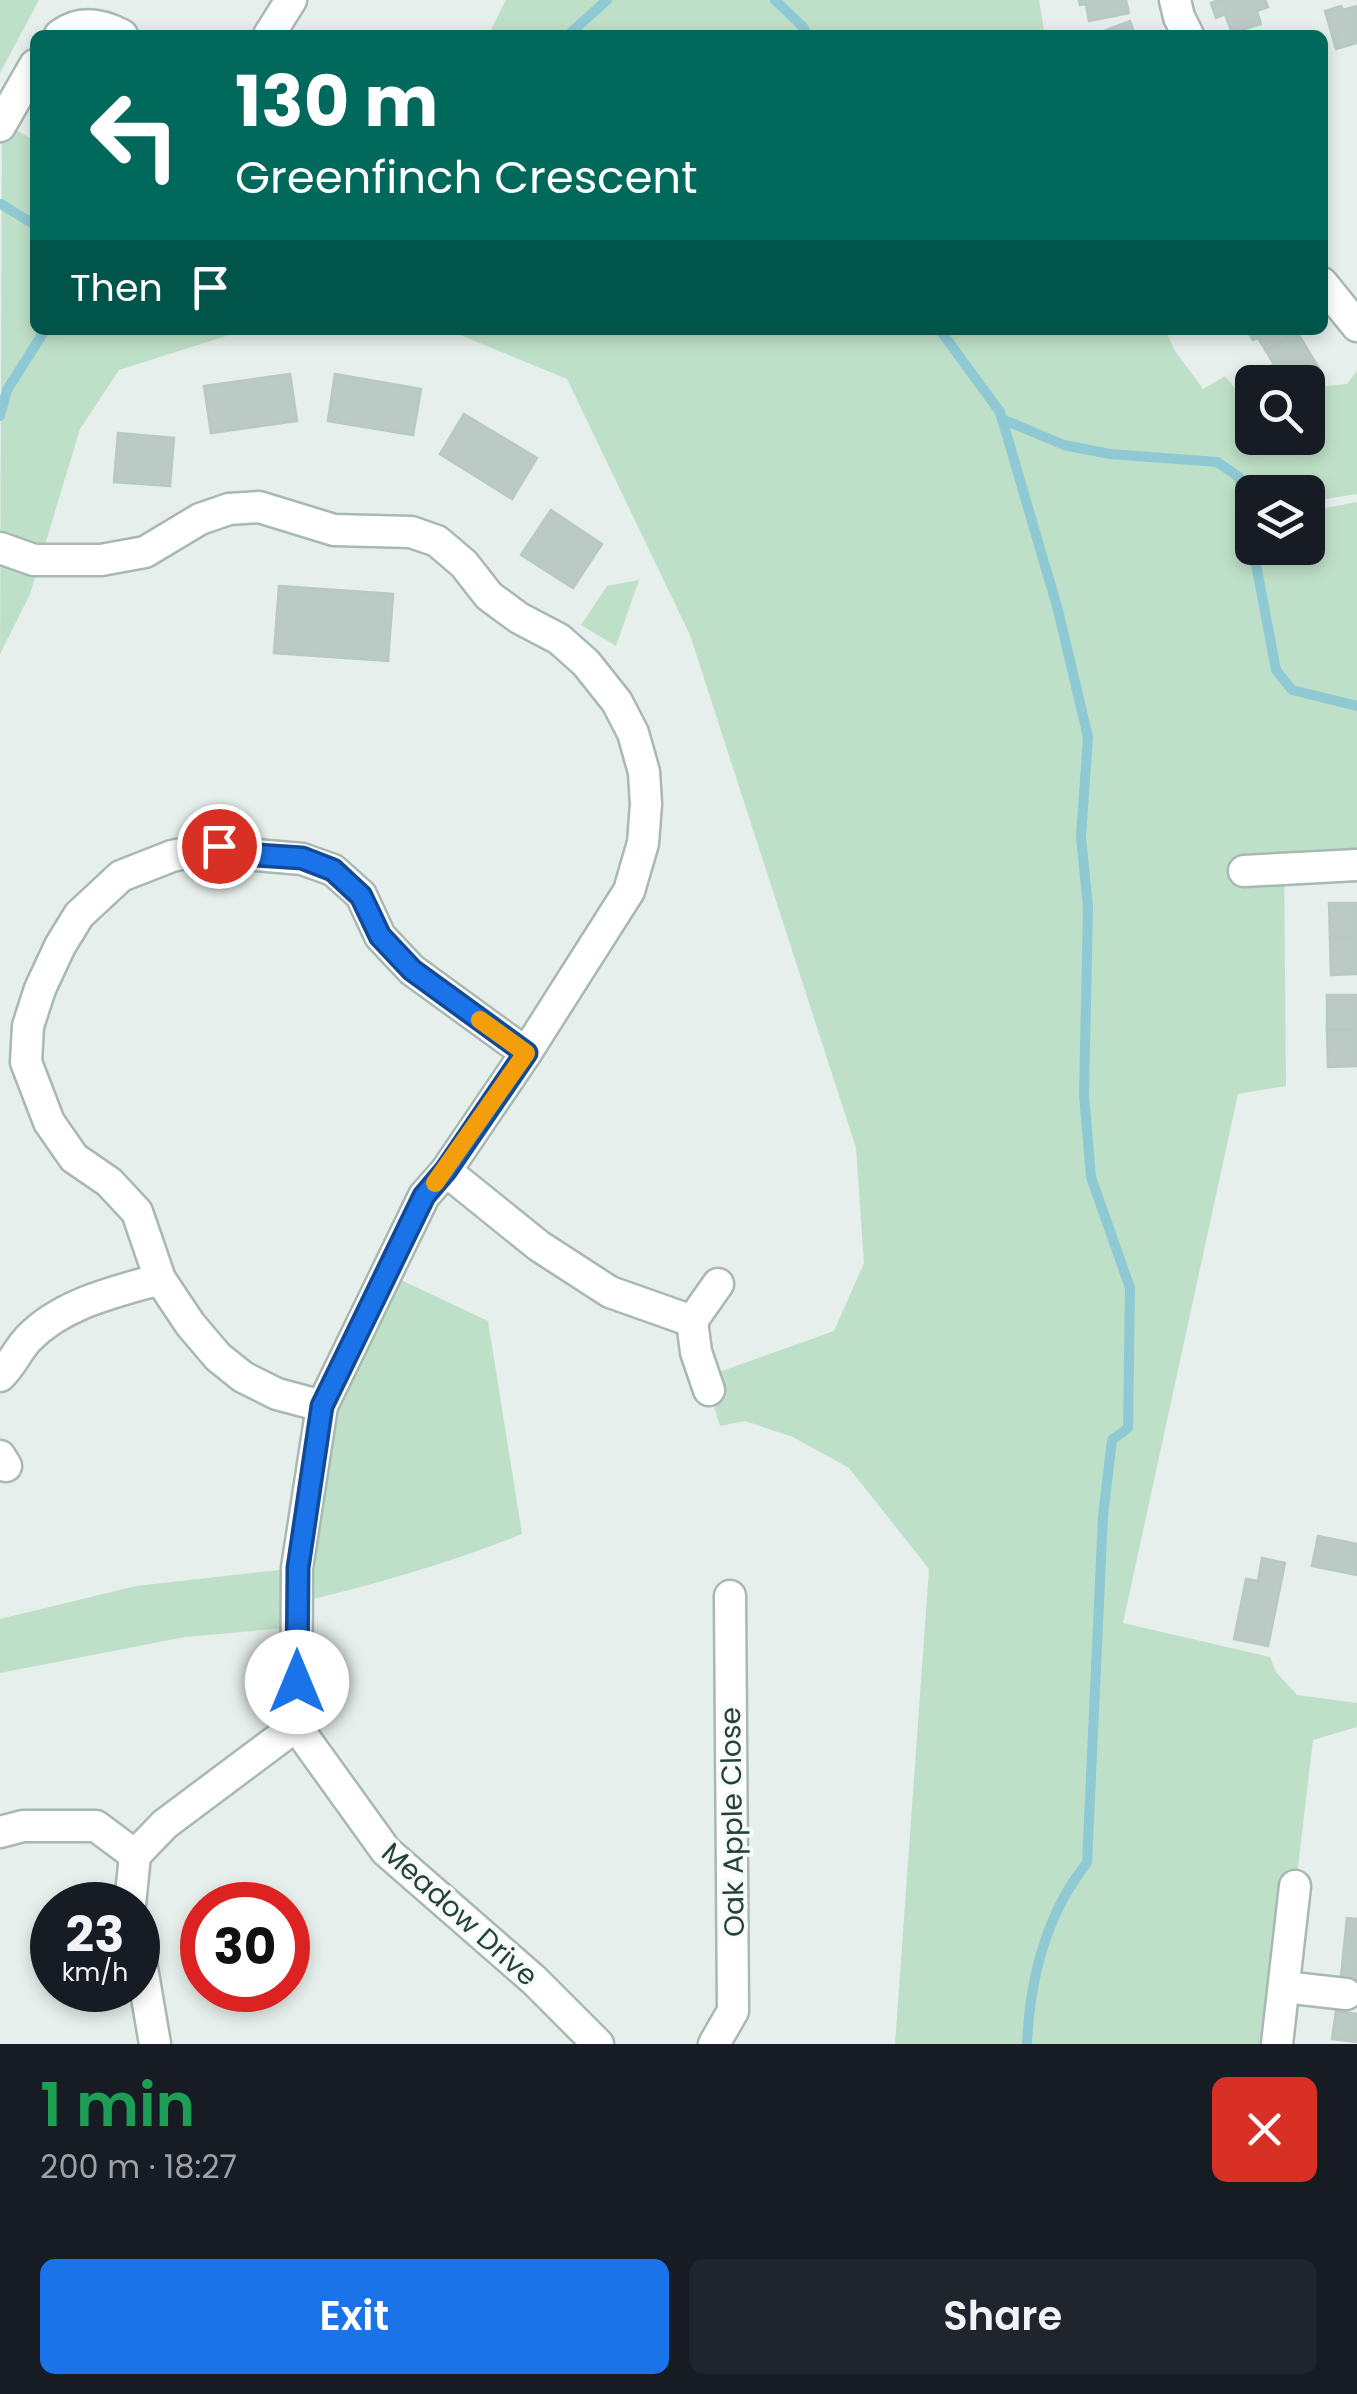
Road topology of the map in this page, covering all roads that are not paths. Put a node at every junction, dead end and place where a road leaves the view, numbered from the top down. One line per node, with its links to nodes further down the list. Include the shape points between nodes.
1 (291, 0): 5 (street)
2 (1175, 0): 6 (street)
3 (66, 30): 4 (street, via 96,24)
4 (110, 30)
5 (272, 30)
6 (1186, 30)
7 (30, 74): 8 (street)
8 (0, 126)
9 (1328, 290): 10 (street)
10 (1357, 326)
11 (0, 548): 14 (street, via 34,560 101,560 145,552 200,519 259,507 334,530 410,532 437,541 489,596 559,638 586,663 633,733 645,788 643,843 629,891)
12 (1357, 865): 13 (street)
13 (1244, 871)
14 (526, 1053): 15 (street); 16 (street, via 412,970 380,936 361,896 333,870 302,858 219,846 121,876 79,914 60,946 28,1026 26,1062 49,1122 74,1158 137,1212)
15 (446, 1170): 18 (street, via 538,1246 610,1292); 21 (street, via 424,1196)
16 (160, 1280): 19 (street, via 60,1314 29,1338); 21 (street, via 190,1324 243,1377)
17 (718, 1284): 18 (street)
18 (692, 1321): 20 (street)
19 (0, 1376)
20 (710, 1390)
21 (322, 1406): 23 (street, via 298,1568)
22 (730, 1596): 33 (street, Oak Apple Close, via 733,2011)
23 (296, 1726): 25 (street, via 165,1824); 32 (street, Meadow Drive, via 386,1851)
24 (0, 1832): 25 (street, via 96,1826)
25 (135, 1855): 26 (street)
26 (132, 1882)
27 (1295, 1886): 28 (street)
28 (1284, 1987): 29 (street); 34 (street)
29 (1346, 1994)
30 (150, 2012): 31 (street)
31 (155, 2044)
32 (598, 2044)
33 (714, 2044)
34 (1277, 2044)

